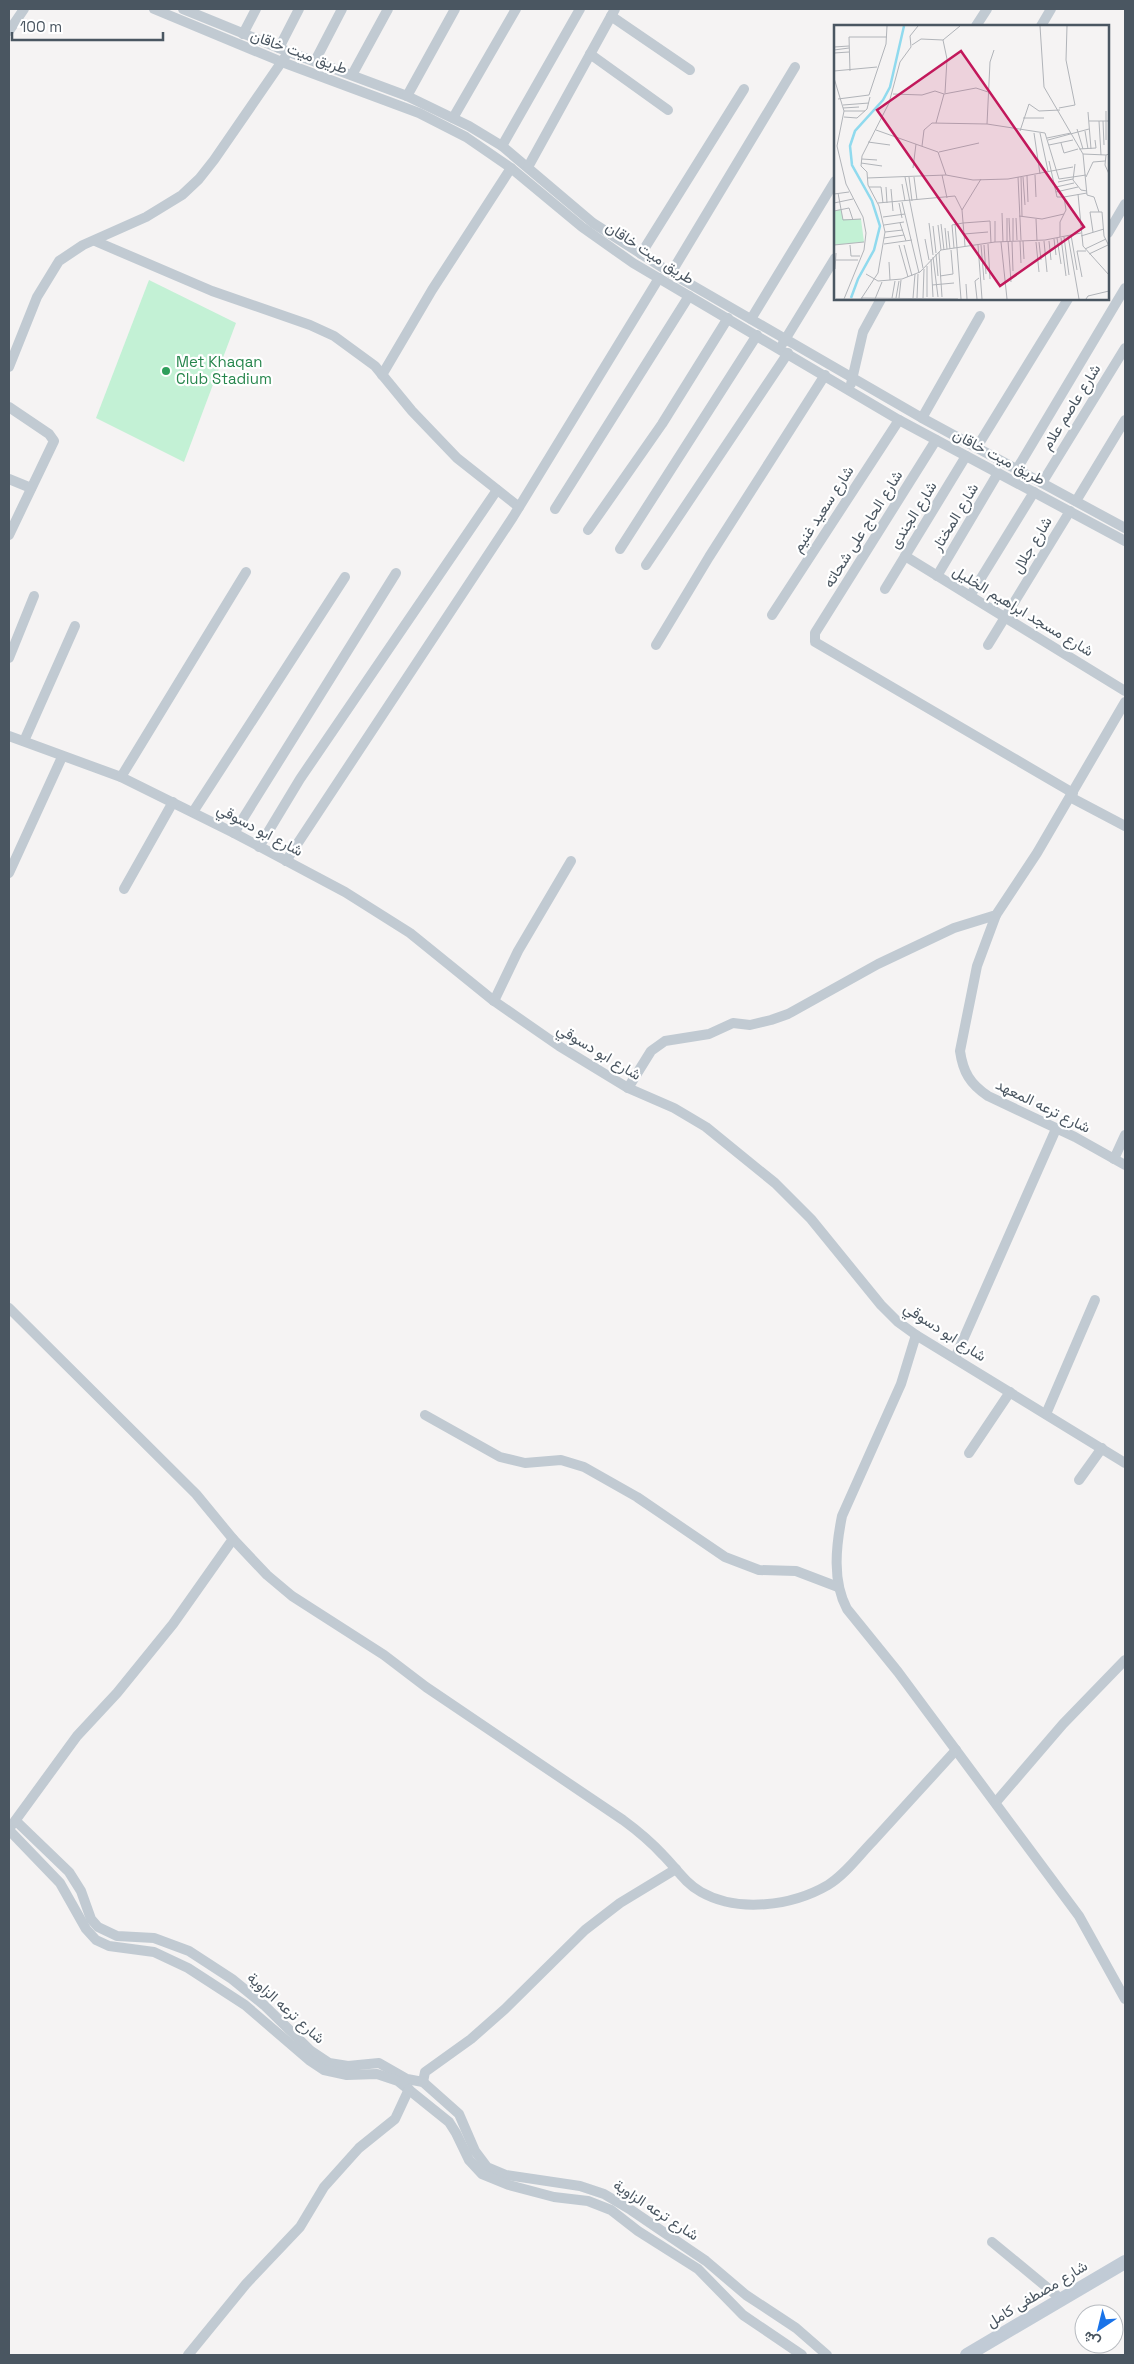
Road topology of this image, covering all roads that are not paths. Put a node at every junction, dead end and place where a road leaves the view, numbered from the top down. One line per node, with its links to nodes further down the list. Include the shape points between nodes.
1 (24, 9): 17 (street)
2 (154, 9): 23 (street, طريق ميت خاقان)
3 (183, 9): 14 (street, طريق ميت خاقان)
4 (256, 9): 18 (street)
5 (299, 9): 19 (street)
6 (342, 9): 22 (street)
7 (388, 9): 26 (street)
8 (455, 9): 28 (street)
9 (516, 9): 30 (street)
10 (580, 9): 31 (street)
11 (987, 9): 15 (street)
12 (1051, 9): 16 (street)
13 (613, 12): 21 (street); 25 (street)
14 (208, 14): 18 (street, طريق ميت خاقان)
15 (977, 25)
16 (1042, 25)
17 (9, 31)
18 (243, 34): 19 (street, طريق ميت خاقان)
19 (279, 48): 20 (street, طريق ميت خاقان)
20 (289, 52): 22 (street, طريق ميت خاقان); 23 (street)
21 (590, 54): 29 (street); 32 (street)
22 (314, 61): 26 (street, طريق ميت خاقان)
23 (282, 62): 33 (street, طريق ميت خاقان, via 419,113 466,137); 37 (street, via 199,179 182,195 146,217)
24 (795, 67): 40 (street)
25 (690, 70)
26 (352, 75): 28 (street, طريق ميت خاقان)
27 (744, 89): 38 (street)
28 (407, 96): 30 (street, طريق ميت خاقان)
29 (668, 110)
30 (453, 118): 31 (street, طريق ميت خاقان)
31 (502, 146): 32 (street, طريق ميت خاقان)
32 (528, 167): 38 (street, طريق ميت خاقان, via 593,223)
33 (511, 168): 41 (street, طريق ميت خاقان, via 582,227); 53 (street, via 432,290)
34 (834, 183): 48 (street)
35 (1125, 204): 36 (street)
36 (1109, 231)
37 (95, 242): 52 (street, via 83,245 59,261 37,297); 53 (street, via 212,291 316,328 361,355)
38 (641, 254): 40 (street, طريق ميت خاقان)
39 (834, 260): 50 (street)
40 (671, 274): 48 (street, طريق ميت خاقان)
41 (659, 278): 43 (street, طريق ميت خاقان); 72 (street)
42 (1125, 288): 64 (street)
43 (689, 296): 47 (street, طريق ميت خاقان); 73 (street)
44 (880, 300): 55 (street, via 863,332)
45 (1067, 300): 62 (street)
46 (980, 316): 58 (street)
47 (728, 318): 49 (street, طريق ميت خاقان); 76 (street, via 662,424)
48 (751, 319): 50 (street, طريق ميت خاقان)
49 (757, 335): 50 (street, طريق ميت خاقان); 79 (street)
50 (785, 347): 54 (street, طريق ميت خاقان); 55 (street, طريق ميت خاقان); 81 (street)
51 (1125, 348): 67 (street, شارع عاصم علام)
52 (9, 367)
53 (382, 375): 69 (street, via 457,458)
54 (825, 375): 56 (street, طريق ميت خاقان); 92 (street)
55 (853, 379): 56 (street); 58 (street, طريق ميت خاقان)
56 (848, 389): 59 (street, طريق ميت خاقان)
57 (9, 407): 68 (street, via 53,437)
58 (922, 418): 62 (street, طريق ميت خاقان)
59 (899, 420): 61 (street, طريق ميت خاقان); 89 (street, شارع سعيد غنيم)
60 (1125, 420): 71 (street)
61 (936, 440): 63 (street, طريق ميت خاقان); 101 (street, شارع الحاج على شحاته, via 814,638 817,643)
62 (978, 447): 64 (street, طريق ميت خاقان)
63 (966, 456): 65 (street, طريق ميت خاقان); 80 (street, شارع الجندى)
64 (1017, 469): 67 (street, طريق ميت خاقان)
65 (998, 473): 70 (street, طريق ميت خاقان); 84 (street, شارع المختار)
66 (9, 479): 68 (street)
67 (1042, 482): 71 (street, طريق ميت خاقان)
68 (32, 488): 77 (street)
69 (497, 490): 72 (street); 106 (street, via 316,756)
70 (1034, 492): 74 (street, طريق ميت خاقان); 88 (street)
71 (1076, 500): 75 (street, طريق ميت خاقان)
72 (519, 507): 107 (street)
73 (555, 509)
74 (1070, 511): 78 (street, طريق ميت خاقان); 90 (street, شارع جلال)
75 (1125, 528)
76 (588, 530)
77 (9, 535)
78 (1125, 541)
79 (620, 549)
80 (905, 556): 84 (street, شارع مسجد ابراهيم الخليل); 86 (street, شارع الجندى)
81 (646, 565)
82 (246, 572): 100 (street)
83 (396, 573): 105 (street)
84 (937, 576): 88 (street, شارع مسجد ابراهيم الخليل)
85 (345, 577): 103 (street)
86 (885, 589)
87 (34, 596): 94 (street)
88 (970, 596): 90 (street, شارع مسجد ابراهيم الخليل)
89 (772, 615)
90 (1005, 618): 93 (street, شارع جلال); 95 (street, شارع مسجد ابراهيم الخليل)
91 (75, 626): 98 (street)
92 (656, 644)
93 (988, 645)
94 (9, 658)
95 (1125, 691)
96 (1125, 702): 101 (street, شارع ترعه المعهد)
97 (9, 736): 98 (street, شارع ابو دسوقي)
98 (24, 740): 99 (street, شارع ابو دسوقي)
99 (62, 757): 100 (street, شارع ابو دسوقي); 109 (street)
100 (121, 777): 102 (street, شارع ابو دسوقي)
101 (1071, 795): 104 (street); 111 (street, شارع ترعه المعهد)
102 (173, 802): 103 (street, شارع ابو دسوقي); 110 (street)
103 (193, 812): 105 (street, شارع ابو دسوقي)
104 (1125, 826)
105 (234, 833): 106 (street, شارع ابو دسوقي)
106 (259, 847): 107 (street, شارع ابو دسوقي)
107 (286, 861): 112 (street, شارع ابو دسوقي, via 385,916 428,946)
108 (571, 862): 112 (street, via 518,951)
109 (9, 873)
110 (124, 890)
111 (996, 915): 113 (street, via 954,928 878,964 788,1014 750,1025 733,1023 709,1034 666,1041 651,1051); 114 (street, شارع ترعه المعهد, via 978,966 960,1051 962,1065 976,1088)
112 (494, 1001): 113 (street, شارع ابو دسوقي)
113 (628, 1088): 120 (street, شارع ابو دسوقي, via 688,1115 775,1183 811,1219 888,1312)
114 (1056, 1129): 116 (street, شارع ترعه المعهد); 121 (street)
115 (1125, 1135): 116 (street)
116 (1114, 1159): 117 (street, شارع ترعه المعهد)
117 (1125, 1165)
118 (1095, 1300): 123 (street)
119 (9, 1308): 129 (street, via 196,1494)
120 (916, 1335): 121 (street, شارع ابو دسوقي); 130 (street, via 901,1384 842,1516)
121 (955, 1358): 122 (street, شارع ابو دسوقي)
122 (1010, 1392): 123 (street, شارع ابو دسوقي); 126 (street)
123 (1046, 1414): 125 (street, شارع ابو دسوقي)
124 (424, 1415): 130 (street, via 511,1461 562,1460 584,1467 744,1566 759,1570 796,1571)
125 (1102, 1448): 127 (street, شارع ابو دسوقي); 128 (street)
126 (969, 1453)
127 (1125, 1463)
128 (1079, 1480)
129 (233, 1539): 134 (street, via 173,1624 77,1736); 135 (street, via 267,1576 292,1596 384,1655 623,1820)
130 (838, 1587): 132 (street, via 846,1609)
131 (1125, 1660): 133 (street, via 1063,1724)
132 (956, 1750): 133 (street); 135 (street, via 851,1864 829,1884 804,1895 773,1904 742,1904 717,1899 689,1884)
133 (996, 1802): 136 (street, via 1087,1927)
134 (11, 1826): 137 (street, شارع ترعه الزاوية, via 69,1872 81,1890 91,1919 108,1934 154,1938 188,1950 232,1979 311,2051 329,2063 348,2066 379,2064 407,2079); 138 (street, شارع ترعه الزاوية, via 60,1883 86,1929 96,1940 109,1946 154,1952 188,1968 245,2005 324,2070 339,2075 384,2075)
135 (676, 1869): 137 (street, via 620,1903 586,1930 472,2039 425,2072)
136 (1125, 2000)
137 (423, 2082): 144 (street, شارع ترعه الزاوية, via 459,2114 475,2151 487,2167 506,2174 580,2186 604,2194 706,2261 746,2296 796,2328)
138 (409, 2089): 142 (street, via 395,2119 359,2148 330,2180 300,2226 246,2284); 143 (street, شارع ترعه الزاوية, via 449,2122 470,2160 482,2174 509,2185 554,2197 588,2201 612,2210 638,2232 698,2269 743,2315)
139 (992, 2242): 141 (street)
140 (1125, 2262): 141 (main road, شارع مصطفى كامل)
141 (1061, 2299): 145 (main road, شارع مصطفى كامل)
142 (188, 2355)
143 (802, 2355)
144 (827, 2355)
145 (967, 2355)

